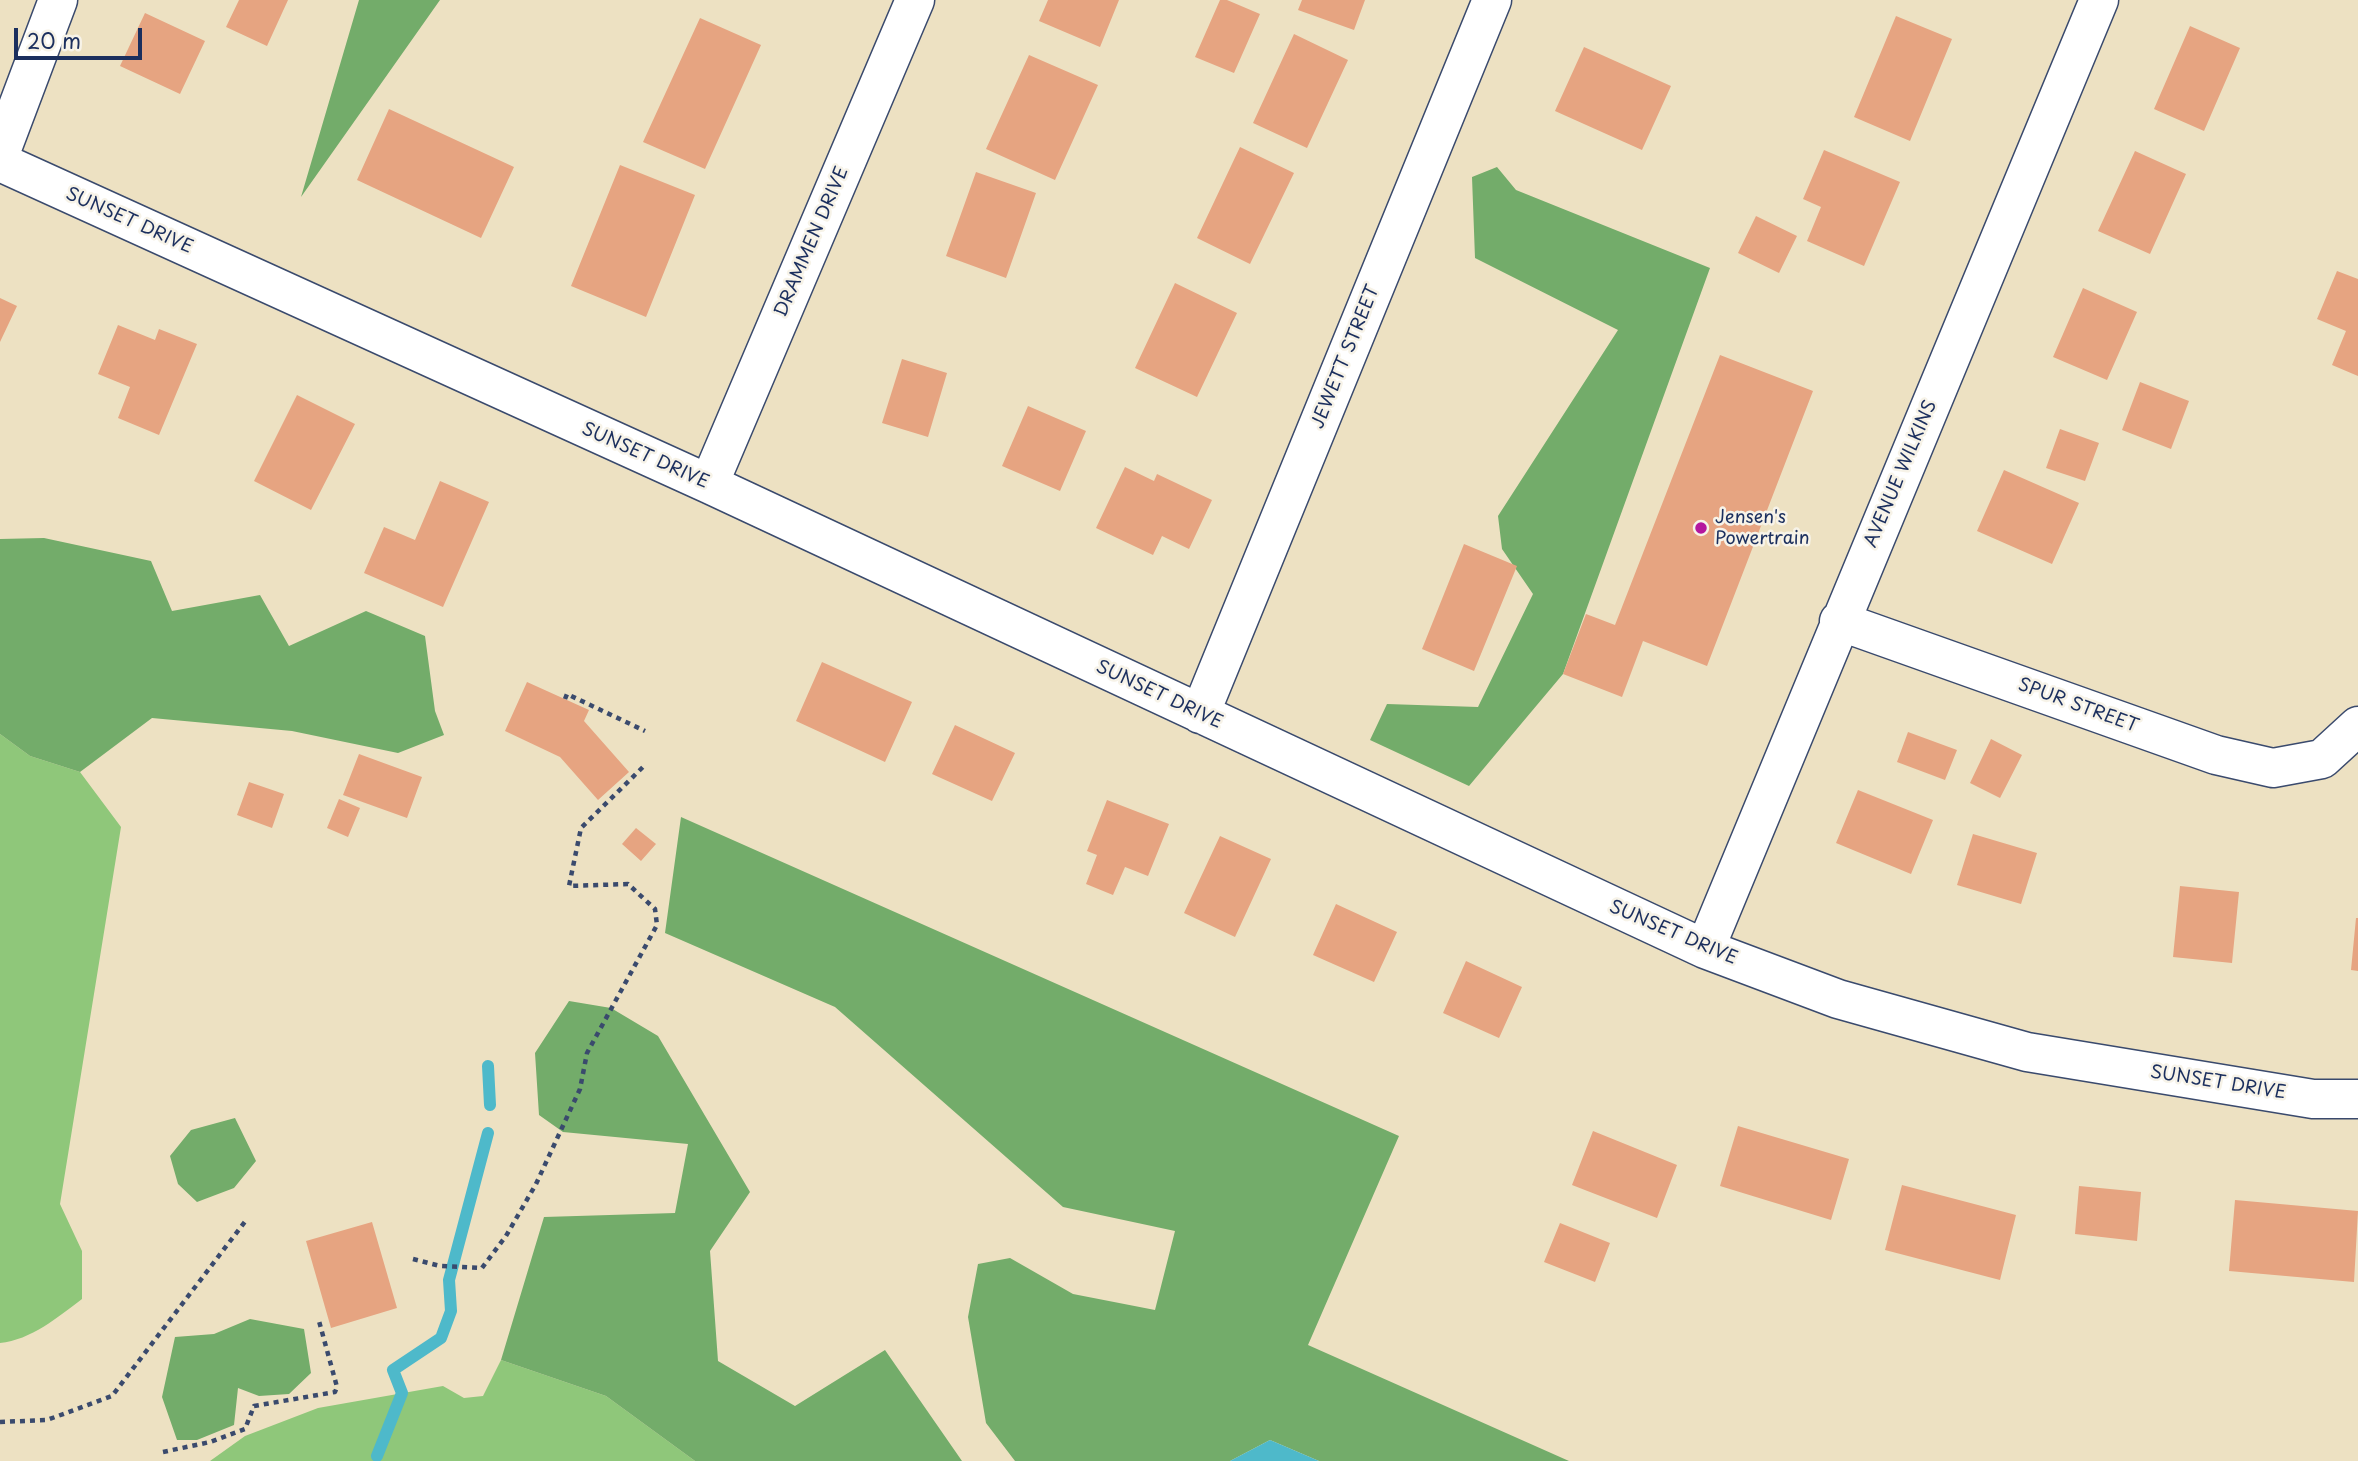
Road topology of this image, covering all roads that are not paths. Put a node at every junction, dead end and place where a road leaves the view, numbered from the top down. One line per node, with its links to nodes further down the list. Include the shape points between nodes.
1 (58, 0): 5 (street)
2 (915, 0): 7 (street, DRAMMEN DRIVE)
3 (1492, 0): 9 (street, JEWETT STREET)
4 (2099, 0): 8 (street, AVENUE WILKINS)
5 (0, 154)
6 (0, 162): 7 (street, SUNSET DRIVE)
7 (709, 484): 9 (street, SUNSET DRIVE)
8 (1839, 621): 10 (street, SPUR STREET, via 2216,755 2273,768 2322,759); 11 (street, AVENUE WILKINS)
9 (1200, 714): 11 (street, SUNSET DRIVE)
10 (2358, 726)
11 (1705, 948): 12 (street, SUNSET DRIVE, via 1838,999 2026,1052 2314,1099)
12 (2358, 1099)

